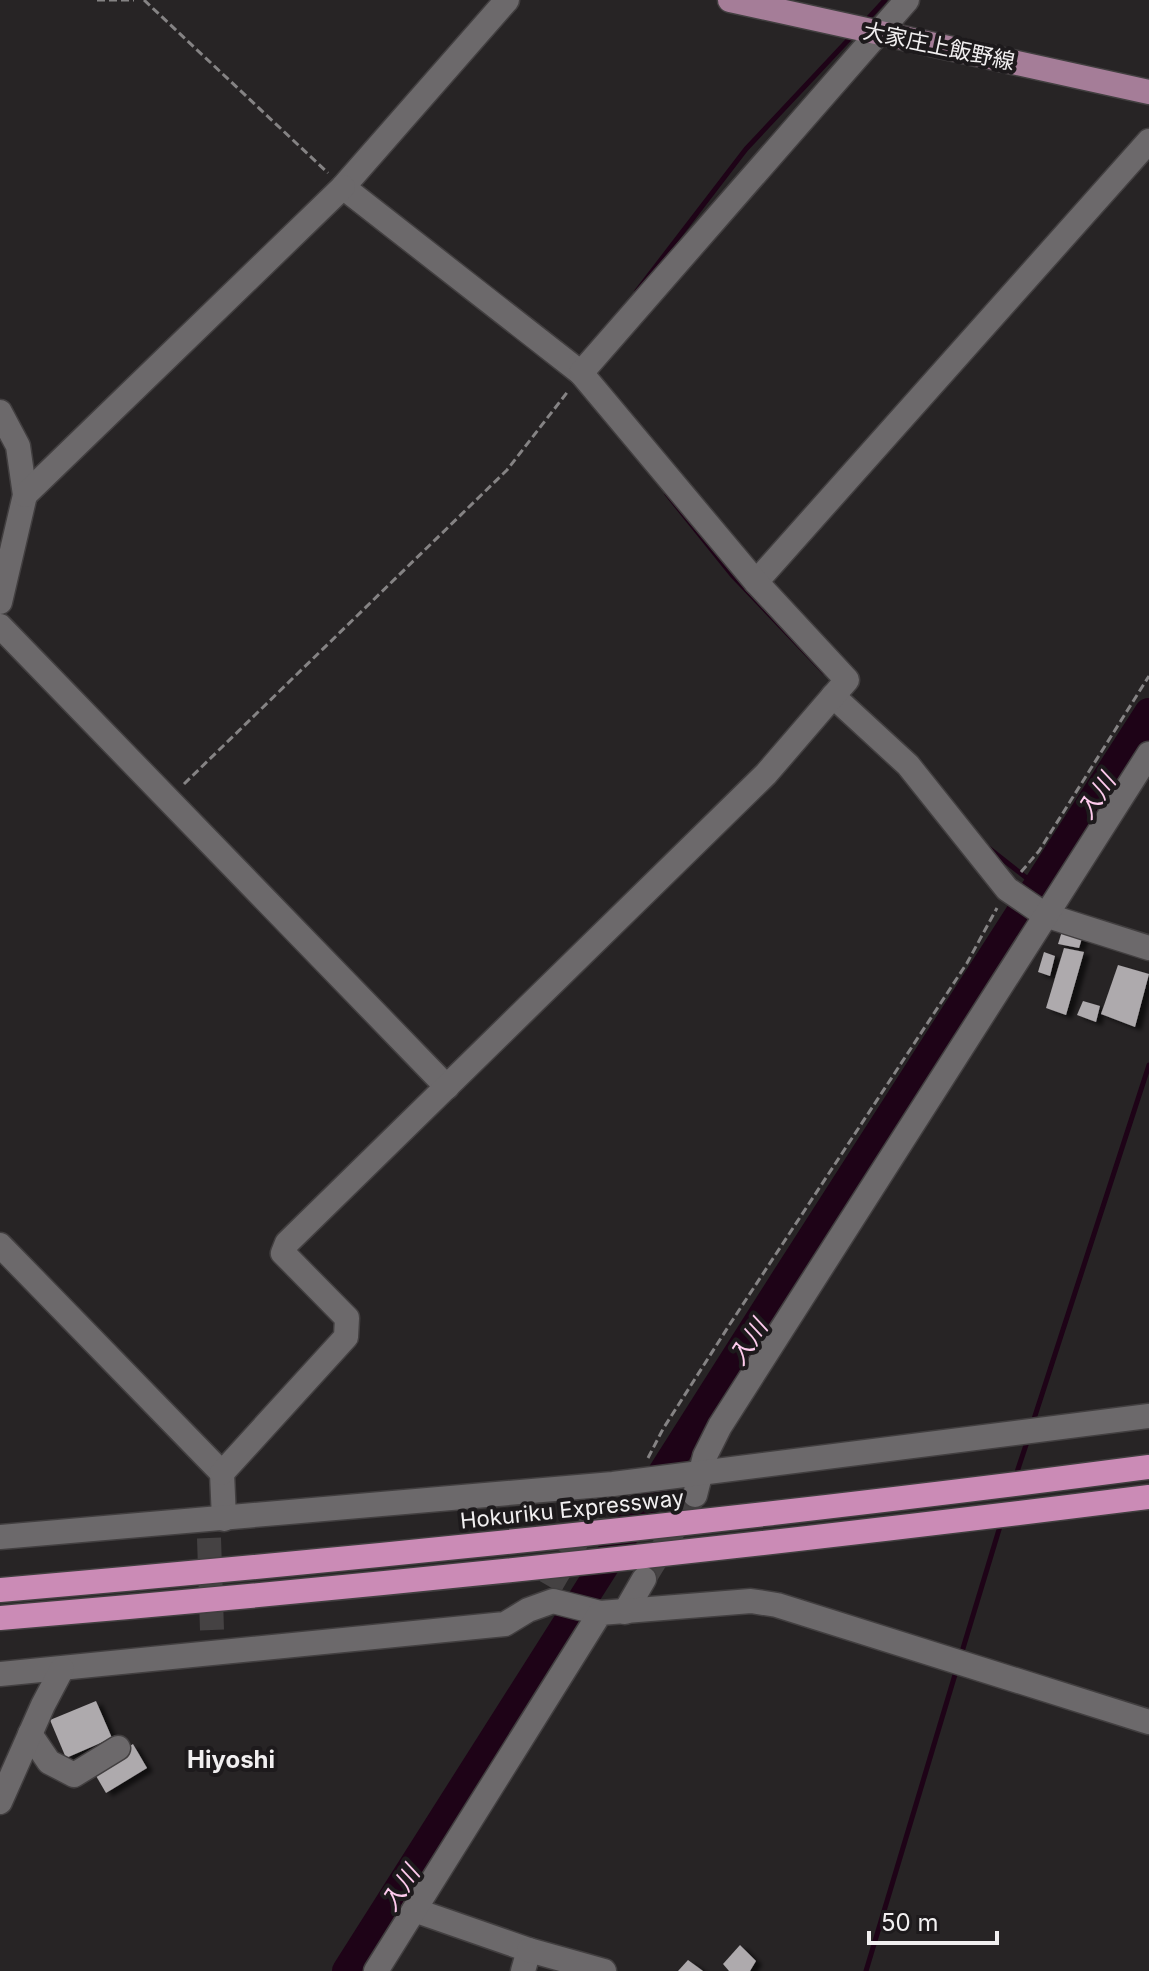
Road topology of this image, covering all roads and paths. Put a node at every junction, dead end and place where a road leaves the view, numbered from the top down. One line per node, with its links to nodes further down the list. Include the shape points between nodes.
1 (97, 0): 2 (path)
2 (134, 0)
3 (144, 0): 10 (path)
4 (507, 0): 10 (street)
5 (730, 0): 7 (main road, 大家庄上飯野線)
6 (907, 0): 7 (street)
7 (879, 34): 8 (main road, 大家庄上飯野線); 11 (street)
8 (1149, 92)
9 (1149, 141): 14 (street)
10 (343, 187): 11 (street); 13 (street)
11 (581, 373): 14 (street); 20 (path, via 507,470)
12 (0, 412): 13 (street, via 18,446)
13 (25, 495): 15 (street)
14 (756, 582): 18 (street, via 847,680)
15 (0, 602)
16 (0, 626): 20 (street)
17 (1149, 676): 21 (path)
18 (833, 696): 21 (street, via 908,765); 24 (street, via 766,774)
19 (1149, 754): 22 (street)
20 (168, 800): 24 (street)
21 (1010, 891): 22 (street); 30 (path)
22 (1045, 915): 23 (street); 29 (street, via 720,1426)
23 (1149, 948)
24 (447, 1087): 28 (street, via 287,1243 283,1253 347,1318 346,1337)
25 (0, 1245): 28 (street)
26 (1149, 1416): 29 (street)
27 (1149, 1467): 36 (highway, Hokuriku Expressway, via 590,1534)
28 (222, 1473): 33 (street)
29 (694, 1480): 30 (street)
30 (625, 1482): 32 (street); 33 (street)
31 (1149, 1497): 35 (highway)
32 (598, 1505)
33 (214, 1526): 34 (street)
34 (0, 1537)
35 (648, 1567): 37 (street); 39 (highway, via 577,1564)
36 (0, 1590)
37 (625, 1612): 38 (street); 42 (street, via 751,1601 777,1605)
38 (600, 1613): 40 (street, via 545,1595 505,1624 213,1642); 47 (street)
39 (0, 1618)
40 (62, 1669): 41 (street); 43 (street)
41 (0, 1674)
42 (1149, 1722)
43 (30, 1734): 44 (street, via 49,1762 74,1775); 45 (street)
44 (118, 1748)
45 (8, 1758): 46 (street)
46 (0, 1802)
47 (414, 1910): 48 (street); 49 (street)
48 (526, 1961): 50 (street)
49 (376, 1971)
50 (604, 1971)

